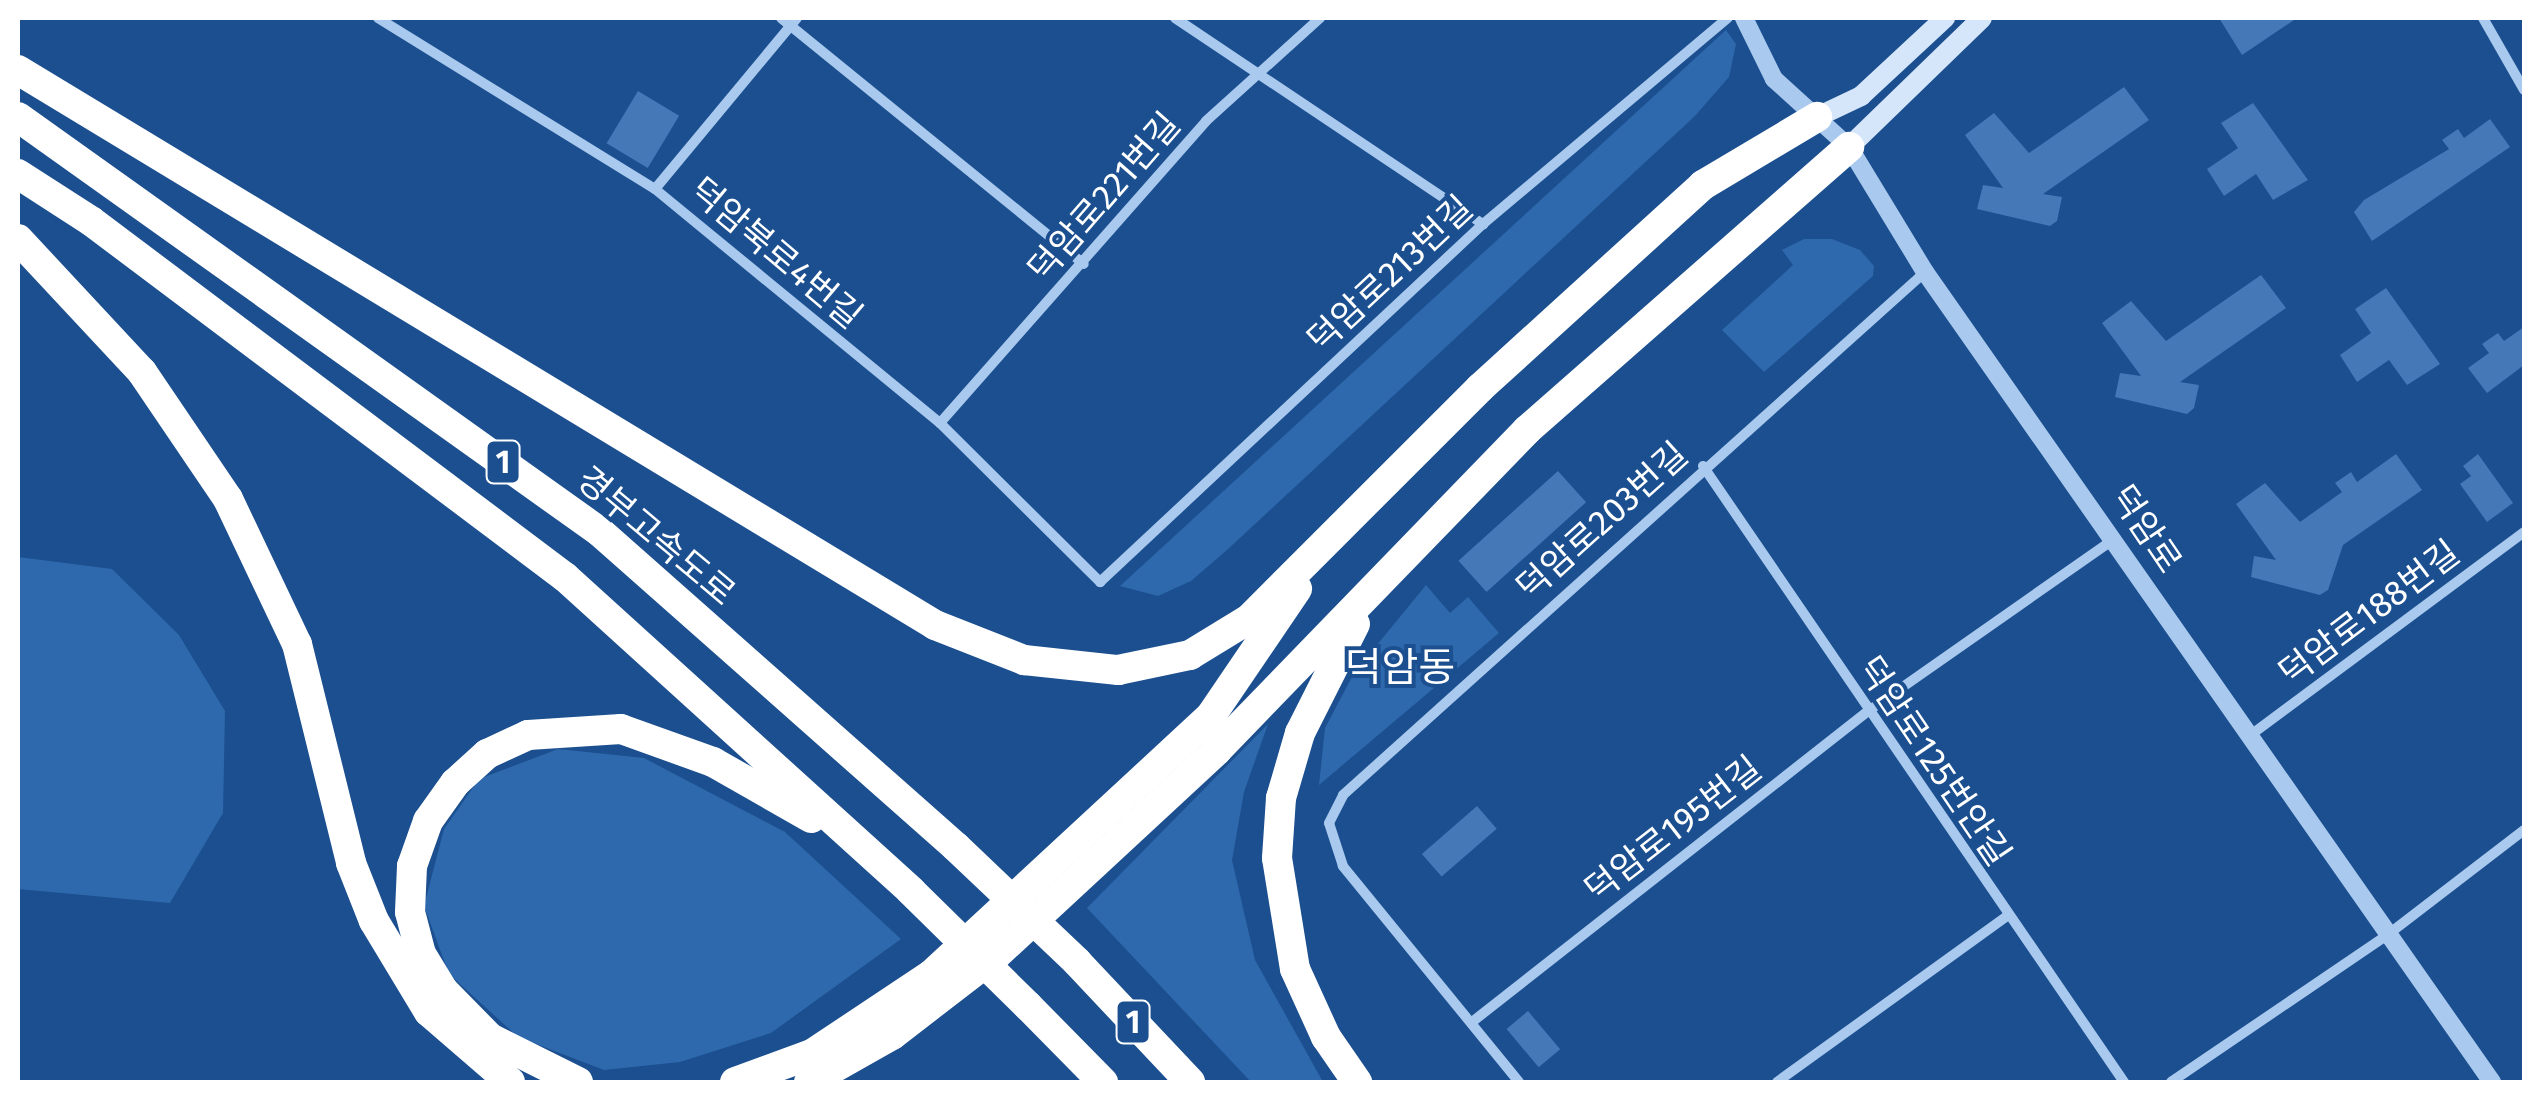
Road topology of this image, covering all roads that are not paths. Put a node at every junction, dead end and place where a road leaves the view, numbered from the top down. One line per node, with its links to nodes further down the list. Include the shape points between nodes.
1 (378, 18): 17 (street, 덕암북로4번길)
2 (1175, 18): 11 (street)
3 (1320, 18): 11 (street, 덕암로221번길)
4 (1728, 18): 18 (street, 덕암로213번길)
5 (1744, 18): 14 (street, 덕암로, via 1774,79)
6 (1945, 18): 14 (main road, via 1861,96)
7 (1982, 18): 15 (main road)
8 (2482, 18): 12 (street)
9 (790, 20): 17 (street); 20 (street)
10 (18, 70): 24 (highway, via 909,610 1000,654 1118,670 1200,651 1259,610)
11 (1255, 71): 18 (street); 20 (street, 덕암로221번길)
12 (2524, 90)
13 (18, 117): 41 (highway, 경부고속도로 / 1, bridge, via 600,532 956,846)
14 (1817, 117): 15 (street, 덕암로); 24 (highway, via 1703,185)
15 (1849, 148): 21 (street, 덕암로); 27 (highway, via 1527,430)
16 (18, 174): 32 (highway, 1, via 90,220 565,576)
17 (655, 188): 22 (street, 덕암북로4번길)
18 (1482, 224): 28 (street, 덕암로213번길)
19 (18, 240): 36 (highway, via 142,372 228,499 298,644 352,863 374,921 429,1012)
20 (1084, 264): 22 (street, 덕암로221번길)
21 (1925, 272): 23 (street, 덕암로203번길); 26 (street, 덕암로)
22 (940, 423): 28 (street, 덕암북로4번길)
23 (1703, 466): 29 (street, 덕암로125번안길); 35 (street, 덕암로203번길, via 1343,796 1330,823 1342,866)
24 (1353, 509): 38 (highway, via 1222,702 1110,813 902,998 812,1054)
25 (2524, 532): 30 (street, 덕암로188번길)
26 (2114, 539): 29 (street, 덕암로195번길); 30 (street, 덕암로)
27 (1387, 575): 39 (highway, via 1217,750 996,955 892,1035); 42 (highway, via 1314,700 1288,768 1278,828 1280,903 1295,969 1326,1038)
28 (1100, 582)
29 (1867, 712): 33 (street, 덕암로125번안길); 35 (street, 덕암로195번길)
30 (2247, 738): 34 (street, 덕암로)
31 (2524, 830): 34 (street)
32 (910, 891): 37 (highway, via 820,824 668,742 622,729 573,727 528,734 487,754 440,801 419,844 410,890 414,933 431,973 465,1015 509,1050); 40 (highway, 1, bridge)
33 (2006, 917): 44 (street); 45 (street, 덕암로125번안길)
34 (2386, 936): 46 (street); 47 (street, 덕암로)
35 (1472, 1022): 43 (street)
36 (510, 1082)
37 (578, 1082)
38 (735, 1082)
39 (809, 1082)
40 (1102, 1082)
41 (1190, 1082)
42 (1357, 1082)
43 (1519, 1082)
44 (1777, 1082)
45 (2124, 1082)
46 (2171, 1082)
47 (2492, 1082)

